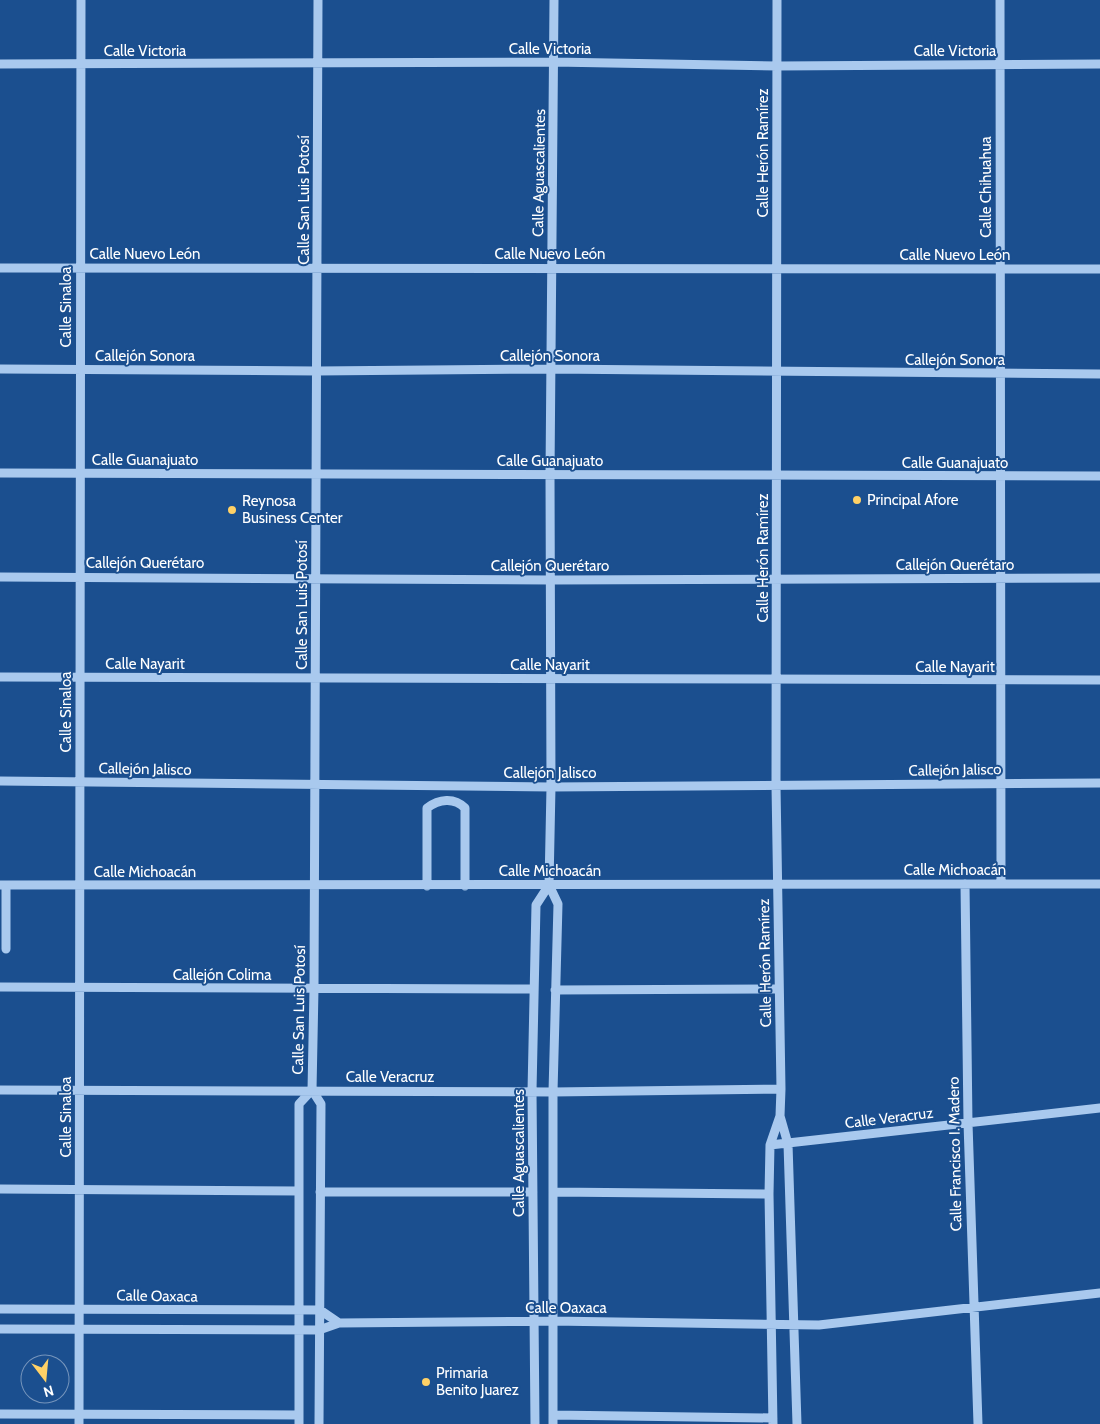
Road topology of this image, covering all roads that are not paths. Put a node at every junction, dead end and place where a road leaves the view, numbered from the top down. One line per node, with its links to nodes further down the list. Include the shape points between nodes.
1 (81, 0): 10 (street, Calle Sinaloa)
2 (318, 0): 8 (street, Calle San Luis Potosí)
3 (554, 0): 6 (street, Calle Aguascalientes)
4 (777, 0): 12 (street, Calle Herón Ramírez)
5 (1000, 0): 11 (street, Calle Chihuahua)
6 (554, 62): 8 (street, Calle Victoria); 12 (street, Calle Victoria); 16 (street, Calle Aguascalientes)
7 (0, 64): 10 (street, Calle Victoria)
8 (318, 64): 10 (street, Calle Victoria); 15 (street, Calle San Luis Potosí)
9 (1100, 64): 11 (street, Calle Victoria)
10 (80, 65): 14 (street, Calle Sinaloa)
11 (1000, 65): 12 (street, Calle Victoria); 18 (street, Calle Chihuahua)
12 (777, 66): 17 (street, Calle Herón Ramírez)
13 (0, 268): 14 (street, Calle Nuevo León)
14 (80, 268): 15 (street, Calle Nuevo León); 22 (street, Calle Sinaloa)
15 (317, 268): 16 (street, Calle Nuevo León); 23 (street, Calle San Luis Potosí)
16 (552, 268): 17 (street, Calle Nuevo León); 21 (street, Calle Aguascalientes)
17 (777, 269): 18 (street, Calle Nuevo León); 24 (street, Calle Herón Ramírez)
18 (1000, 269): 19 (street, Calle Nuevo León); 25 (street, Calle Chihuahua)
19 (1100, 269)
20 (0, 369): 22 (street, Callejón Sonora)
21 (552, 369): 23 (street, Callejón Sonora); 24 (street, Callejón Sonora); 30 (street, Calle Aguascalientes)
22 (80, 370): 23 (street, Callejón Sonora); 28 (street, Calle Sinaloa)
23 (317, 371): 29 (street, Calle San Luis Potosí)
24 (777, 373): 25 (street, Callejón Sonora); 32 (street, Calle Herón Ramírez)
25 (1000, 374): 26 (street, Callejón Sonora); 33 (street, Calle Chihuahua)
26 (1100, 374)
27 (0, 473): 28 (street, Calle Guanajuato)
28 (80, 473): 29 (street, Calle Guanajuato); 35 (street, Calle Sinaloa)
29 (316, 474): 30 (street, Calle Guanajuato); 36 (street, Calle San Luis Potosí)
30 (550, 474): 32 (street, Calle Guanajuato); 40 (street, Calle Aguascalientes)
31 (1100, 476): 33 (street, Calle Guanajuato)
32 (777, 477): 33 (street, Calle Guanajuato); 39 (street, Calle Herón Ramírez)
33 (1000, 477): 37 (street, Calle Chihuahua)
34 (0, 577): 35 (street, Callejón Querétaro)
35 (80, 577): 36 (street, Callejón Querétaro); 42 (street, Calle Sinaloa)
36 (316, 577): 40 (street, Callejón Querétaro); 43 (street, Calle San Luis Potosí)
37 (1000, 578): 38 (street, Callejón Querétaro); 39 (street, Callejón Querétaro); 46 (street, Calle Chihuahua)
38 (1100, 578)
39 (776, 579): 40 (street, Callejón Querétaro); 45 (street, Calle Herón Ramírez)
40 (551, 580): 44 (street, Calle Aguascalientes)
41 (0, 677): 42 (street, Calle Nayarit)
42 (80, 677): 43 (street, Calle Nayarit); 49 (street, Calle Sinaloa)
43 (316, 678): 44 (street, Calle Nayarit); 51 (street, Calle San Luis Potosí)
44 (551, 679): 45 (street, Calle Nayarit); 54 (street, Calle Aguascalientes)
45 (776, 680): 46 (street, Calle Nayarit); 53 (street, Calle Herón Ramírez)
46 (1000, 680): 47 (street, Calle Nayarit); 52 (street, Calle Chihuahua)
47 (1100, 680)
48 (0, 781): 49 (street, Callejón Jalisco)
49 (80, 782): 51 (street, Callejón Jalisco); 60 (street, Calle Sinaloa)
50 (1100, 783): 52 (street, Callejón Jalisco)
51 (315, 784): 54 (street, Callejón Jalisco); 61 (street, Calle San Luis Potosí)
52 (1000, 784): 53 (street, Callejón Jalisco); 57 (street, Calle Chihuahua)
53 (776, 786): 54 (street, Callejón Jalisco); 55 (street, Calle Herón Ramírez)
54 (551, 787): 64 (street, Calle Aguascalientes)
55 (777, 883): 56 (street, Calle Michoacán); 64 (street, Calle Michoacán); 70 (street, Calle Herón Ramírez)
56 (965, 884): 57 (street, Calle Michoacán); 80 (street, Calle Francisco I. Madero)
57 (1001, 884): 58 (street, Calle Michoacán)
58 (1100, 884)
59 (3, 885): 60 (street, Calle Michoacán); 65 (street)
60 (79, 885): 61 (street, Calle Michoacán); 67 (street, Calle Sinaloa)
61 (315, 886): 62 (street, Calle Michoacán); 68 (street, Calle San Luis Potosí)
62 (427, 886): 63 (street, Calle Michoacán); 63 (street, via 427,808 434,802 446,800 460,803 465,808)
63 (465, 886): 64 (street, Calle Michoacán)
64 (548, 886): 69 (street, Calle Aguascalientes, via 536,905); 71 (street, Calle Aguascalientes, via 558,904)
65 (6, 949)
66 (0, 987): 67 (street, Callejón Colima)
67 (79, 988): 68 (street, Callejón Colima); 74 (street, Calle Sinaloa)
68 (314, 989): 69 (street, Callejón Colima); 75 (street, Calle San Luis Potosí)
69 (534, 989): 76 (street, Calle Aguascalientes)
70 (779, 989): 71 (street); 72 (street, Calle Herón Ramírez)
71 (556, 990): 77 (street, Calle Aguascalientes)
72 (781, 1089): 77 (street, Calle Veracruz); 79 (street, Calle Herón Ramírez)
73 (0, 1090): 74 (street, Calle Veracruz)
74 (79, 1090): 75 (street, Calle Veracruz); 83 (street, Calle Sinaloa)
75 (312, 1090): 76 (street, Calle Veracruz); 85 (street, Calle San Luis Potosí, via 299,1104); 86 (street, Calle San Luis Potosí, via 321,1104)
76 (532, 1092): 77 (street, Calle Veracruz); 87 (street, Calle Aguascalientes)
77 (553, 1092): 88 (street, Calle Aguascalientes)
78 (1100, 1108): 80 (street, Calle Veracruz)
79 (780, 1116): 81 (street, Calle Herón Ramírez); 82 (street, Calle Herón Ramírez)
80 (968, 1123): 82 (street, Calle Veracruz); 91 (street, Calle Francisco I. Madero)
81 (770, 1144): 82 (street, Calle Veracruz); 89 (street, Calle Herón Ramírez)
82 (788, 1144): 100 (street, Calle Herón Ramírez)
83 (79, 1188): 84 (street); 85 (street); 93 (street, Calle Sinaloa)
84 (0, 1189)
85 (299, 1191): 95 (street, Calle San Luis Potosí)
86 (320, 1192): 87 (street); 94 (street, Calle San Luis Potosí)
87 (533, 1192): 96 (street, Calle Aguascalientes)
88 (553, 1192): 89 (street); 97 (street, Calle Aguascalientes)
89 (769, 1194): 98 (street, Calle Herón Ramírez)
90 (1100, 1293): 91 (street, Calle Oaxaca)
91 (973, 1308): 100 (street, Calle Oaxaca, via 819,1325); 114 (street, Calle Francisco I. Madero)
92 (0, 1309): 93 (street, Calle Oaxaca)
93 (80, 1309): 95 (street, Calle Oaxaca); 102 (street, Calle Sinaloa)
94 (320, 1310): 95 (street, Calle Oaxaca); 99 (street); 104 (street, Calle San Luis Potosí)
95 (298, 1311): 103 (street, Calle San Luis Potosí)
96 (533, 1321): 97 (street, Calle Oaxaca); 99 (street, Calle Oaxaca); 112 (street, Calle Aguascalientes)
97 (552, 1321): 98 (street, Calle Oaxaca); 108 (street, Calle Aguascalientes)
98 (770, 1323): 100 (street, Calle Oaxaca); 109 (street, Calle Herón Ramírez)
99 (339, 1324): 104 (street, Calle Oaxaca)
100 (793, 1324): 113 (street, Calle Herón Ramírez)
101 (0, 1329): 102 (street, Calle Oaxaca)
102 (80, 1329): 103 (street, Calle Oaxaca); 106 (street, Calle Sinaloa)
103 (298, 1330): 104 (street, Calle Oaxaca); 107 (street, Calle San Luis Potosí)
104 (319, 1330): 111 (street, Calle San Luis Potosí)
105 (0, 1414): 106 (street)
106 (79, 1414): 107 (street); 110 (street, Calle Sinaloa)
107 (299, 1419)
108 (553, 1420): 109 (street)
109 (773, 1421)
110 (79, 1424)
111 (319, 1424)
112 (535, 1424)
113 (797, 1424)
114 (978, 1424)

